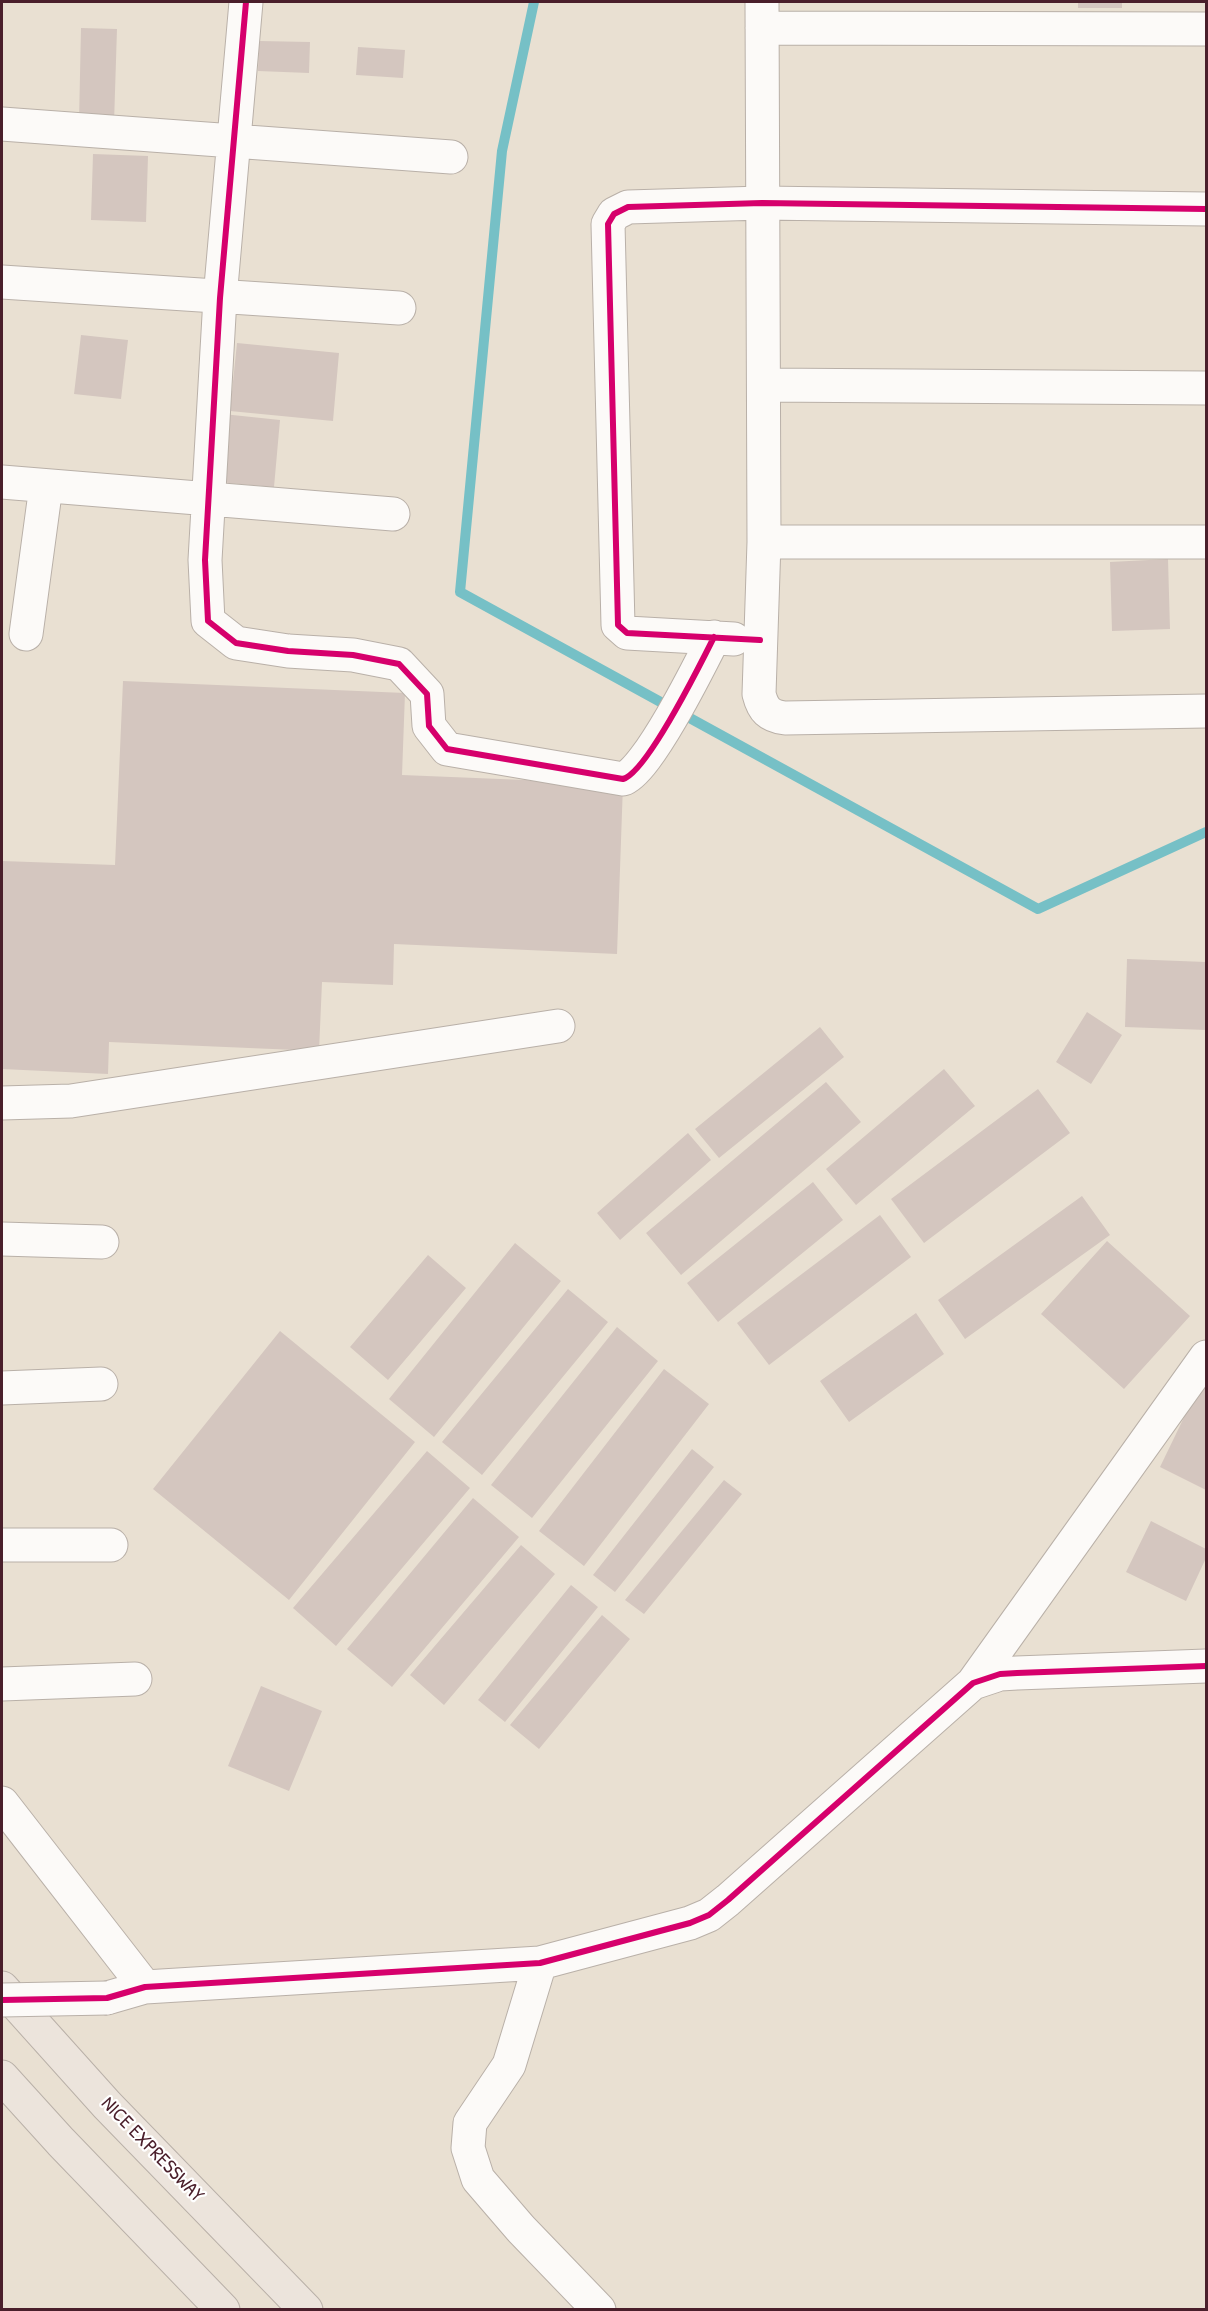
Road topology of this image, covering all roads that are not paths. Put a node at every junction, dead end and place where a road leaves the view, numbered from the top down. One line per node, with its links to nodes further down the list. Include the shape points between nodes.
1 (246, 2): 5 (street)
2 (762, 15): 3 (street); 7 (street)
3 (1206, 29)
4 (2, 124): 5 (street)
5 (233, 141): 6 (street); 10 (street)
6 (451, 157)
7 (762, 203): 8 (street); 12 (street); 21 (street, via 628,207 614,214 608,224 618,625 627,633)
8 (1206, 209)
9 (2, 282): 10 (street)
10 (220, 298): 11 (street); 16 (street)
11 (399, 308)
12 (764, 385): 13 (street); 18 (street)
13 (1206, 387)
14 (2, 482): 15 (street)
15 (46, 486): 16 (street); 20 (street)
16 (209, 500): 17 (street); 21 (street, via 205,560 208,621 236,643 353,655 399,664 427,694 429,726 447,749 626,779 663,731)
17 (393, 514)
18 (764, 542): 19 (street); 22 (street)
19 (1206, 542)
20 (26, 634)
21 (714, 637): 22 (street)
22 (760, 640): 23 (street, via 759,694 762,706 775,717)
23 (1206, 711)
24 (558, 1026): 25 (street, via 71,1101)
25 (2, 1103)
26 (2, 1239): 27 (street)
27 (102, 1242)
28 (1206, 1357): 35 (street)
29 (101, 1384): 30 (street)
30 (2, 1388)
31 (2, 1545): 32 (street)
32 (111, 1545)
33 (1206, 1666): 35 (street, via 1000,1674)
34 (135, 1679): 36 (street)
35 (973, 1683): 38 (street, via 708,1915)
36 (2, 1684)
37 (2, 1803): 39 (street)
38 (540, 1963): 39 (street); 45 (street, via 509,2065 470,2123 468,2148 478,2179)
39 (145, 1987): 41 (street, bridge, via 107,1998)
40 (2, 1988): 44 (highway, NICE EXPRESSWAY)
41 (2, 2000)
42 (2, 2077): 43 (highway)
43 (223, 2310)
44 (306, 2310)
45 (599, 2310)

